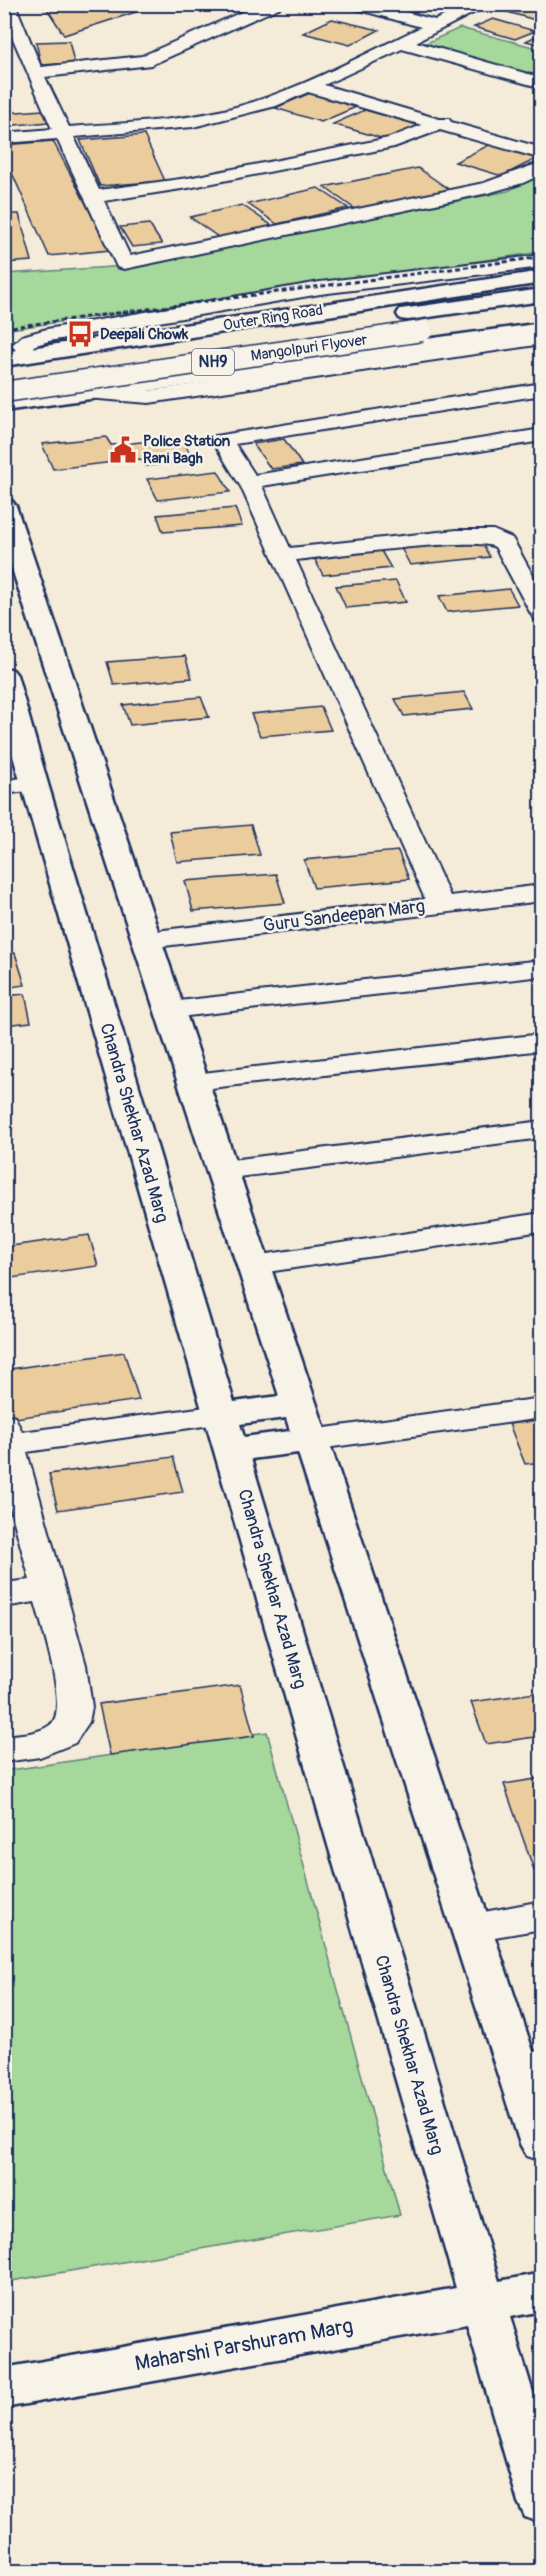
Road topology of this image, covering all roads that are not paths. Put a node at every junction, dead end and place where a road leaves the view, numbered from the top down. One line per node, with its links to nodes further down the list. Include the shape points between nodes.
1 (276, 4): 7 (street, via 145,62)
2 (355, 4): 5 (street)
3 (483, 4): 5 (street)
4 (7, 11): 7 (street)
5 (437, 26): 6 (street)
6 (400, 44): 8 (street); 9 (street)
7 (35, 73): 11 (street)
8 (542, 83)
9 (307, 86): 10 (street); 11 (street, via 270,102 193,122)
10 (443, 123): 13 (street); 15 (street, via 394,142 188,183)
11 (62, 133): 12 (street); 15 (street)
12 (4, 138)
13 (542, 154)
14 (542, 167): 15 (street, via 488,188 124,263)
15 (92, 197)
16 (542, 261): 23 (street, via 320,288 46,335 22,345)
17 (542, 277): 21 (main road, Outer Ring Road)
18 (542, 295): 25 (main road, Mangolpuri Flyover / NH9)
19 (542, 314): 28 (main road, Mangolpuri Flyover / NH9, bridge)
20 (542, 329): 26 (main road)
21 (186, 332): 23 (main road, Outer Ring Road); 26 (main road, via 212,337 229,346 234,355 232,365)
22 (542, 338): 29 (street, via 149,397)
23 (30, 356): 24 (main road, Outer Ring Road)
24 (4, 359)
25 (4, 374)
26 (219, 374): 29 (main road)
27 (542, 389): 32 (street, via 222,440)
28 (4, 392)
29 (86, 392): 30 (main road)
30 (4, 404)
31 (542, 435): 32 (street)
32 (249, 482): 34 (street)
33 (4, 506): 41 (main road)
34 (283, 555): 35 (street, via 457,537 493,537 504,543); 40 (street)
35 (542, 614)
36 (4, 675): 37 (main road, Chandra Shekhar Azad Marg)
37 (34, 784): 38 (street); 52 (main road, Chandra Shekhar Azad Marg)
38 (4, 787)
39 (542, 893): 40 (street, Guru Sandeepan Marg)
40 (441, 905): 41 (street, Guru Sandeepan Marg)
41 (147, 940): 43 (main road)
42 (542, 968): 43 (street)
43 (170, 1010): 45 (main road)
44 (542, 1042): 45 (street)
45 (194, 1082): 47 (main road)
46 (542, 1130): 47 (street)
47 (223, 1170): 49 (main road)
48 (542, 1222): 49 (street)
49 (254, 1265): 51 (main road)
50 (542, 1408): 51 (street)
51 (305, 1423): 52 (main road); 58 (main road)
52 (225, 1432): 53 (street); 62 (main road, Chandra Shekhar Azad Marg)
53 (6, 1438): 54 (street)
54 (49, 1589): 55 (street); 56 (street, via 69,1665 75,1707 72,1722 63,1734 40,1744)
55 (4, 1595)
56 (4, 1749)
57 (542, 1915): 58 (street)
58 (471, 1927): 59 (main road)
59 (529, 2067): 60 (main road)
60 (542, 2144)
61 (542, 2292): 62 (main road, Maharshi Parshuram Marg)
62 (483, 2303): 63 (main road, Maharshi Parshuram Marg); 64 (main road, Chandra Shekhar Azad Marg)
63 (4, 2388)
64 (542, 2502)

